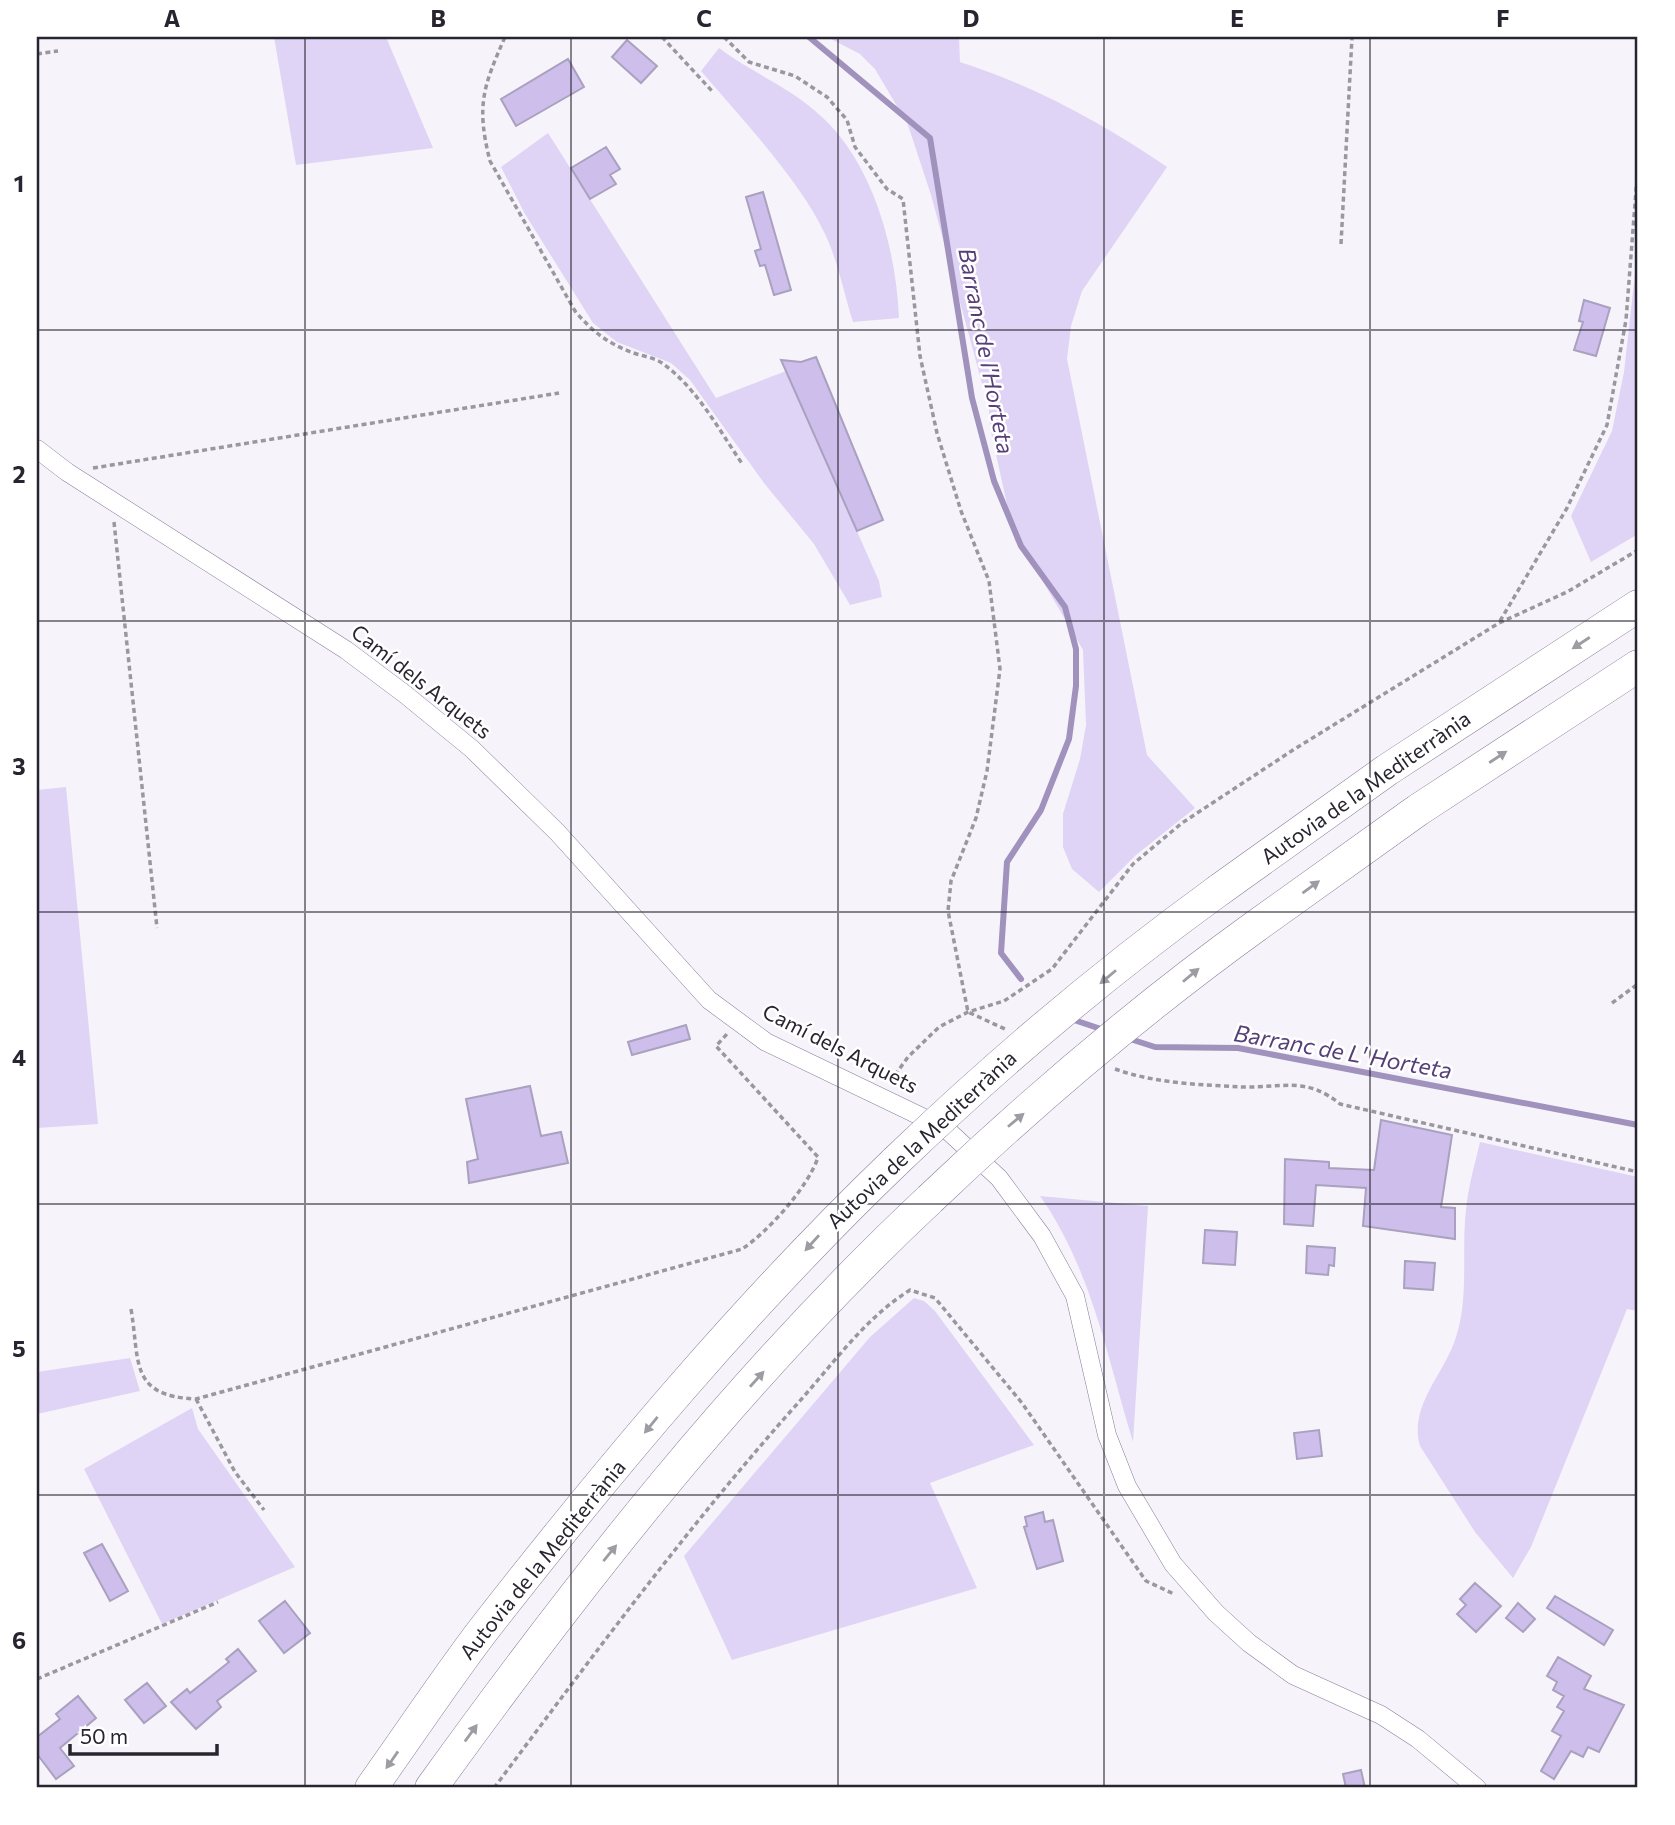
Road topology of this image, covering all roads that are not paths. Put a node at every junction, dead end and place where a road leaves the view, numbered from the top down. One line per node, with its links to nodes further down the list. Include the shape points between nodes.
1 (37, 449): 6 (street, Camí dels Arquets, via 346,650 472,749 557,832 709,1000 766,1042 945,1128 999,1178 1042,1236 1075,1296 1099,1406 1127,1486 1173,1564 1216,1613 1271,1659 1293,1675 1381,1716 1418,1739)
2 (1638, 606): 4 (highway, Autovia de la Mediterrània, one-way to 4, bridge, via 1387,769 1219,890 959,1100 824,1230 694,1372 484,1630)
3 (1638, 666): 5 (highway, one-way to 3, bridge, via 524,1658 702,1440 873,1252 999,1134 1256,926 1418,810)
4 (371, 1788)
5 (431, 1788)
6 (1478, 1788)

